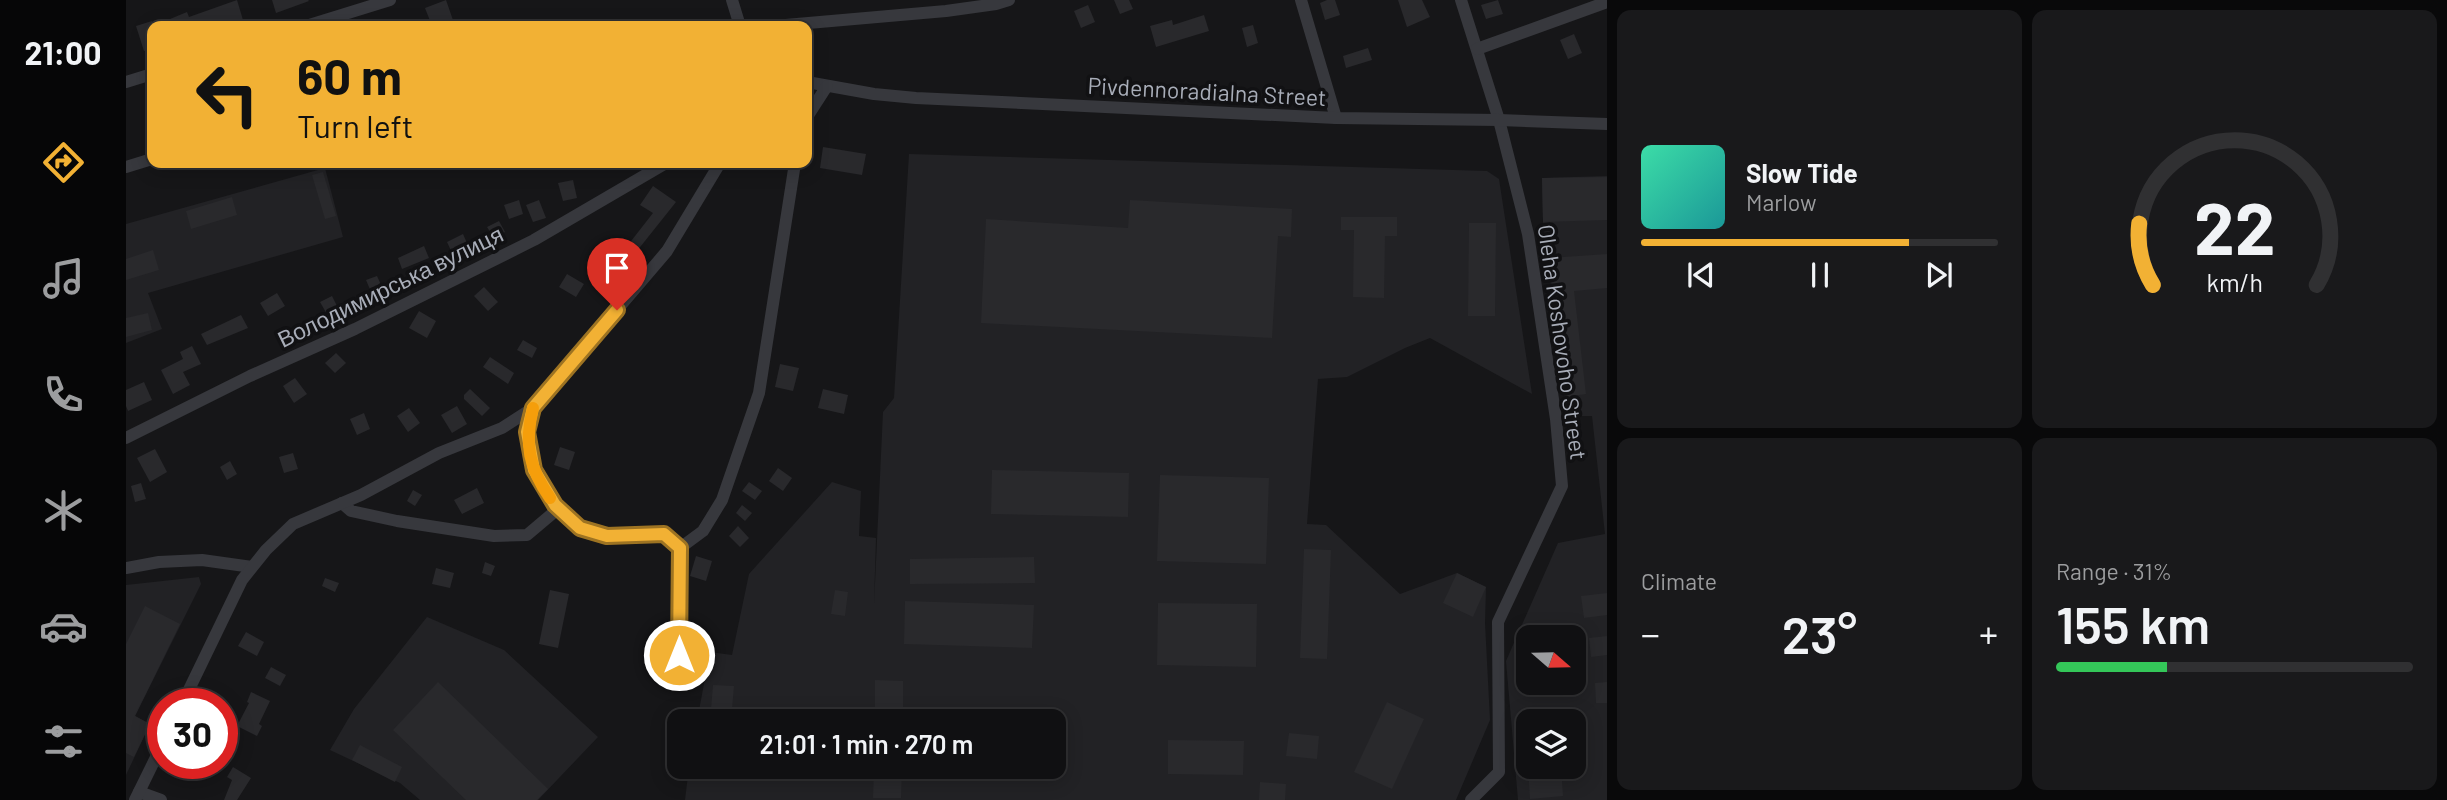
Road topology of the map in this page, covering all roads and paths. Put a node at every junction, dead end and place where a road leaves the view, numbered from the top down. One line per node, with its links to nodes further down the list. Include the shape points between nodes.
1 (390, 0): 7 (street)
2 (733, 0): 8 (street)
3 (1009, 0): 9 (street, via 946,11)
4 (1301, 0): 16 (street)
5 (1461, 0): 10 (street, Oleha Koshovoho Street)
6 (1607, 2): 10 (street)
7 (322, 21)
8 (739, 21)
9 (812, 23)
10 (1477, 49): 17 (street, Oleha Koshovoho Street)
11 (147, 76): 12 (street)
12 (126, 82)
13 (812, 83): 14 (street, Pivdennoradialna Street)
14 (827, 86): 15 (street); 16 (street, Pivdennoradialna Street, via 916,98)
15 (812, 109)
16 (1336, 118): 17 (street, Pivdennoradialna Street)
17 (1499, 120): 18 (street, Pivdennoradialna Street); 36 (street, Oleha Koshovoho Street, via 1528,234 1562,486 1498,622 1499,772)
18 (1607, 124)
19 (147, 161): 20 (street)
20 (126, 167)
21 (657, 168): 25 (street, Володимирська вулиця, via 534,240)
22 (717, 168): 24 (street, via 667,251)
23 (794, 168): 28 (street, via 759,393 722,500 703,531)
24 (533, 408): 26 (street, via 502,428 439,453); 27 (street, via 527,432 534,470)
25 (126, 438)
26 (342, 503): 27 (street, via 351,511 397,521 494,536 527,535); 29 (street, via 293,524)
27 (559, 508): 28 (street, via 580,528 607,536 664,534)
28 (680, 548): 31 (street, via 679,655)
29 (252, 567): 30 (street, via 202,561); 32 (street)
30 (126, 568)
31 (687, 667)
32 (190, 688)
33 (147, 776): 34 (street)
34 (137, 796): 35 (street)
35 (161, 800)
36 (1471, 800)

